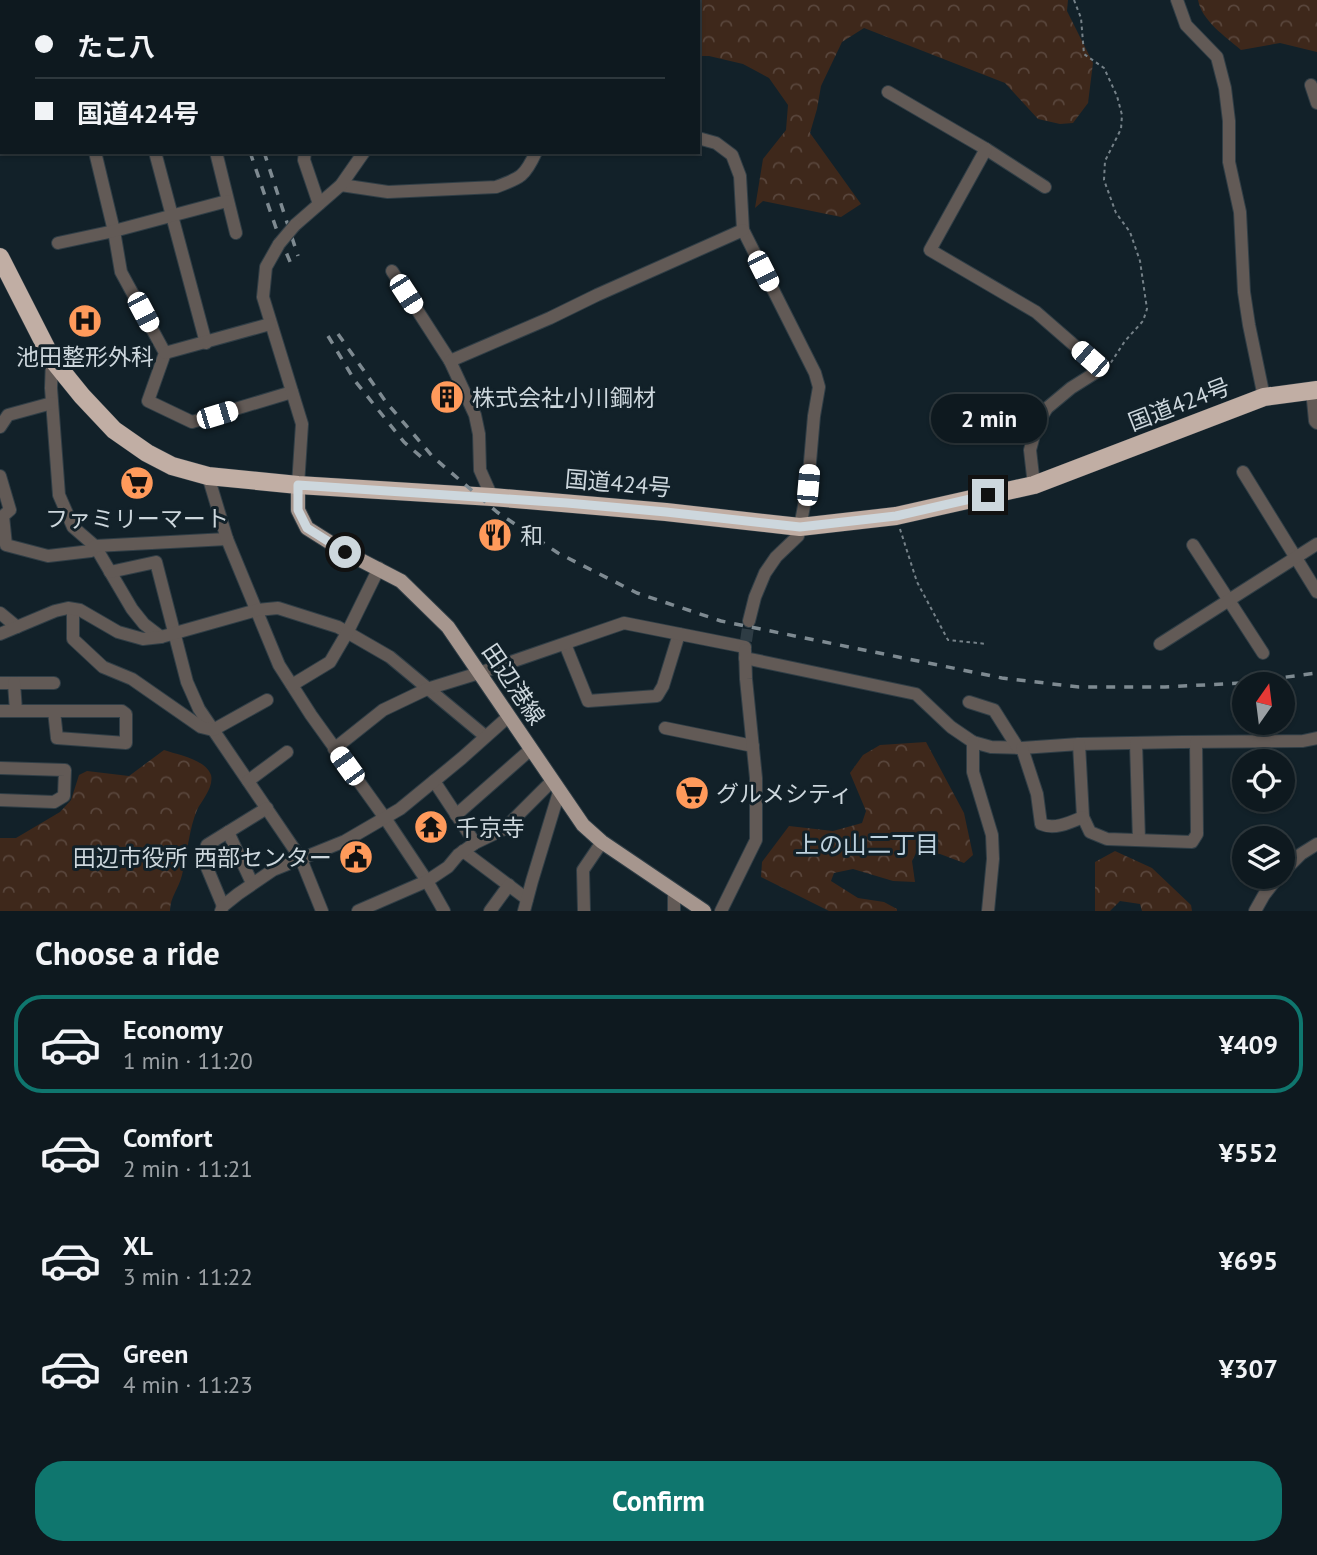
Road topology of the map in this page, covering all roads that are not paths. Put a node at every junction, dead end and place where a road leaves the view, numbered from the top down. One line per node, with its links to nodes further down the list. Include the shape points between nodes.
1 (1177, 0): 31 (street, via 1186,25 1217,57 1225,88 1244,292)
2 (1311, 85): 4 (street)
3 (888, 92): 6 (street)
4 (1317, 103)
5 (700, 139): 18 (street, via 732,155 740,176)
6 (986, 149): 14 (street); 39 (street, via 930,250 1036,312 1098,371 1047,408 1037,424 1030,450)
7 (95, 154): 19 (street)
8 (156, 154): 17 (street)
9 (216, 154): 15 (street)
10 (305, 154): 16 (street)
11 (363, 154): 13 (street)
12 (536, 154): 13 (street, via 527,172 496,187 388,192)
13 (341, 185): 16 (street)
14 (1045, 187)
15 (227, 201): 17 (street); 20 (street)
16 (319, 204): 24 (street, bridge, via 279,244 266,267 263,297)
17 (172, 215): 19 (street); 25 (street)
18 (743, 230): 28 (street); 41 (street, via 819,387)
19 (114, 231): 21 (street); 26 (street, via 121,272)
20 (236, 233)
21 (58, 243)
22 (0, 257): 27 (highway, 国道424号)
23 (392, 271): 28 (street)
24 (270, 324): 25 (street); 30 (street)
25 (206, 343): 26 (street)
26 (166, 353): 30 (street, via 148,401 192,422)
27 (52, 359): 32 (street); 37 (highway, 国道424号, via 114,430 172,466)
28 (450, 361): 40 (street, via 475,415 480,470)
29 (1315, 390): 31 (highway, 国道424号); 33 (street)
30 (292, 392): 38 (street, via 302,424)
31 (1264, 397): 39 (highway, 国道424号)
32 (52, 403): 34 (street, via 8,415); 45 (street, via 59,495 74,527)
33 (1317, 423)
34 (0, 427)
35 (1243, 472): 46 (street)
36 (0, 476): 45 (street, via 9,510 3,516 6,545 48,556 91,551)
37 (208, 477): 38 (highway, 国道424号); 42 (street)
38 (298, 485): 40 (highway, 国道424号); 47 (main road, 田辺港線, via 298,510 307,528)
39 (1034, 485): 41 (highway, 国道424号, via 896,516)
40 (492, 497): 41 (highway, 国道424号)
41 (800, 527): 54 (street, via 798,536 765,573)
42 (227, 539): 45 (street); 52 (street)
43 (1317, 544): 46 (street)
44 (1192, 545): 50 (street)
45 (95, 546): 48 (street)
46 (1296, 557): 49 (street); 50 (street)
47 (379, 568): 56 (street); 65 (main road, 田辺港線, via 401,581 448,627)
48 (110, 572): 58 (street, via 156,562); 60 (street, via 132,609)
49 (1317, 592)
50 (1229, 600): 62 (street); 64 (street)
51 (73, 609): 55 (street, via 55,611); 60 (street, via 118,632 143,639); 77 (street, via 73,639 103,667 132,679 201,727)
52 (257, 610): 56 (street, via 278,608); 58 (street); 68 (street)
53 (0, 613): 55 (street)
54 (750, 621)
55 (17, 627): 57 (street)
56 (347, 633): 68 (street, via 330,662); 69 (street, via 390,657)
57 (0, 634)
58 (175, 634): 60 (street); 77 (street, via 187,682)
59 (679, 634): 61 (street, via 624,624); 61 (street, via 657,696 588,701); 63 (street)
60 (161, 637)
61 (565, 643): 65 (street)
62 (1160, 644)
63 (745, 649): 80 (street, via 916,694); 84 (street)
64 (1263, 653)
65 (479, 673): 69 (street); 75 (main road, 田辺港線)
66 (7, 682): 67 (street); 73 (street)
67 (54, 683)
68 (292, 685): 86 (street)
69 (427, 689): 78 (street); 86 (street, via 383,710)
70 (267, 699): 77 (street)
71 (969, 702): 85 (street, via 994,710)
72 (0, 711): 73 (street)
73 (16, 711): 74 (street)
74 (54, 711): 74 (street, via 122,711 126,713 126,743 57,738)
75 (508, 717): 78 (street); 87 (main road, 田辺港線)
76 (665, 728): 84 (street)
77 (213, 730): 90 (street)
78 (485, 736): 91 (street)
79 (1317, 738): 81 (street)
80 (973, 742): 85 (street); 121 (street, via 973,772 992,835)
81 (1196, 742): 82 (street); 99 (street, via 1197,834 1192,842)
82 (1136, 743): 83 (street); 99 (street)
83 (1079, 744): 85 (street); 96 (street)
84 (753, 746): 120 (street, via 755,840)
85 (1020, 748): 96 (street, via 1037,794 1041,824 1067,824)
86 (334, 749): 97 (street)
87 (530, 750): 92 (main road, 田辺港線); 95 (street)
88 (287, 752): 90 (street)
89 (0, 768): 93 (street, via 65,771 64,796 54,803)
90 (248, 781): 94 (street)
91 (434, 781): 95 (street); 97 (street)
92 (556, 787): 100 (main road, 田辺港線); 101 (street, via 505,829); 111 (street)
93 (0, 800)
94 (267, 808): 98 (street); 104 (street)
95 (456, 815): 101 (street)
96 (1083, 817): 99 (street, via 1090,832 1107,839)
97 (385, 818): 104 (street); 106 (street)
98 (228, 832): 107 (street); 112 (street, via 207,845 203,858)
99 (1139, 840)
100 (601, 842): 110 (main road, 田辺港線); 117 (street, via 583,870)
101 (475, 843): 103 (street)
102 (1317, 844): 105 (street)
103 (463, 851): 106 (street); 108 (street)
104 (301, 859): 107 (street); 114 (street)
105 (1295, 860)
106 (427, 881): 113 (street); 115 (street)
107 (251, 883): 112 (street)
108 (509, 885): 111 (street); 116 (street)
109 (1269, 889): 122 (street)
110 (674, 891): 118 (street); 119 (main road, 田辺港線)
111 (526, 905)
112 (222, 908)
113 (365, 910)
114 (322, 911)
115 (444, 911)
116 (490, 911)
117 (584, 911)
118 (674, 911)
119 (704, 911)
120 (721, 911)
121 (988, 911)
122 (1255, 911)

